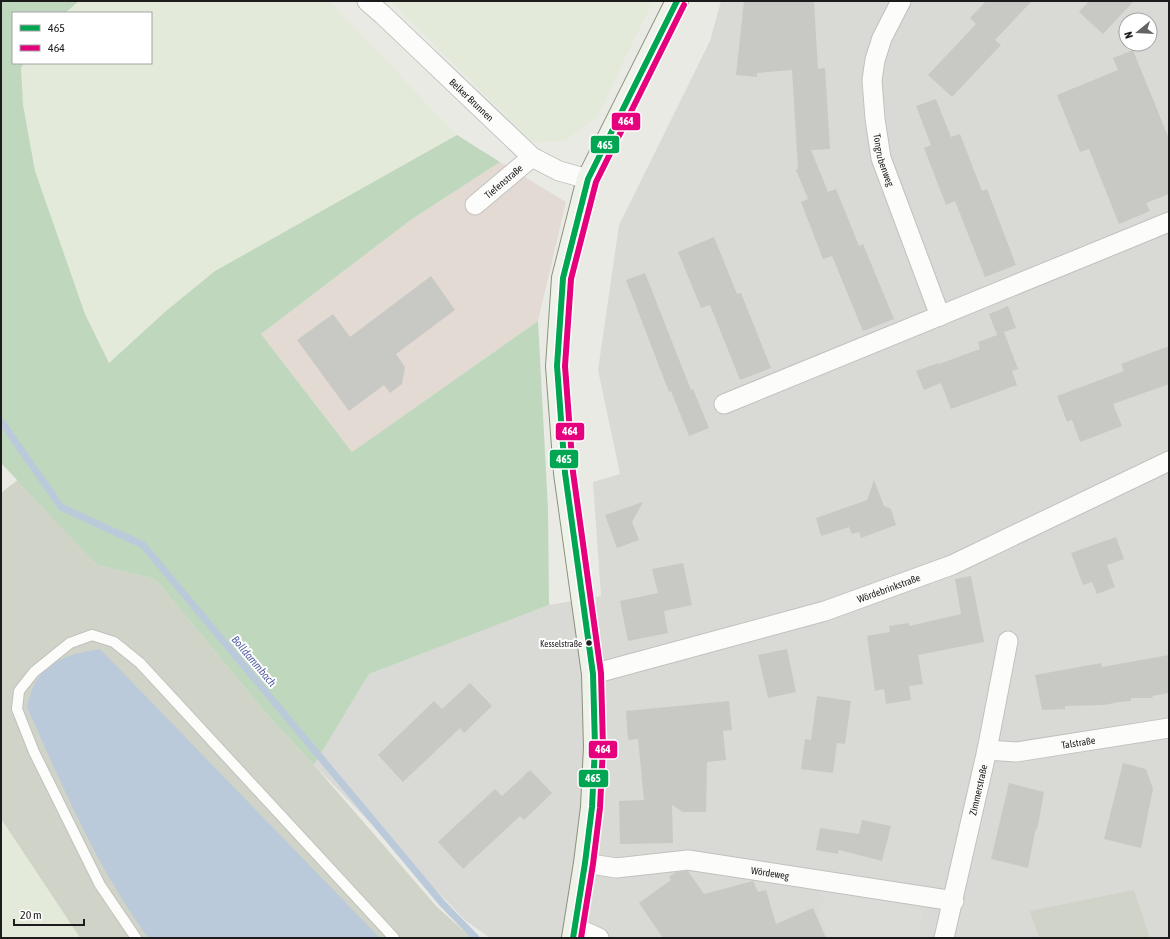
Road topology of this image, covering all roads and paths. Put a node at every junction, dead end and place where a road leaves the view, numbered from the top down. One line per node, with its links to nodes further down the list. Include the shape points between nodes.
1 (367, 1): 4 (street, Belker Brunnen)
2 (677, 1): 5 (main road)
3 (901, 1): 8 (street, Tongrubenweg, via 882,38 875,60 872,80 875,119 881,158)
4 (532, 157): 5 (street, Belker Brunnen, via 559,171); 6 (street, Tiefenstraße)
5 (588, 179): 12 (main road, via 563,278 557,366 565,473)
6 (476, 205)
7 (1169, 222): 8 (street)
8 (940, 316): 9 (street)
9 (724, 404)
10 (1169, 461): 12 (street, Wördebrinkstraße, via 944,567 825,611)
11 (1008, 641): 14 (street, Zimmerstraße)
12 (593, 674): 15 (main road, via 596,747)
13 (1169, 728): 14 (street, Talstraße, via 1016,752)
14 (987, 750): 16 (street, Zimmerstraße)
15 (585, 863): 16 (street, Wördeweg, via 616,868 688,860); 17 (main road)
16 (954, 901): 21 (street, Zimmerstraße)
17 (574, 933): 20 (street)
18 (136, 938): 19 (lane, via 100,885 34,752 17,709 19,692 34,672 70,643 92,635 114,642 140,663)
19 (394, 938)
20 (599, 938)
21 (944, 938)

